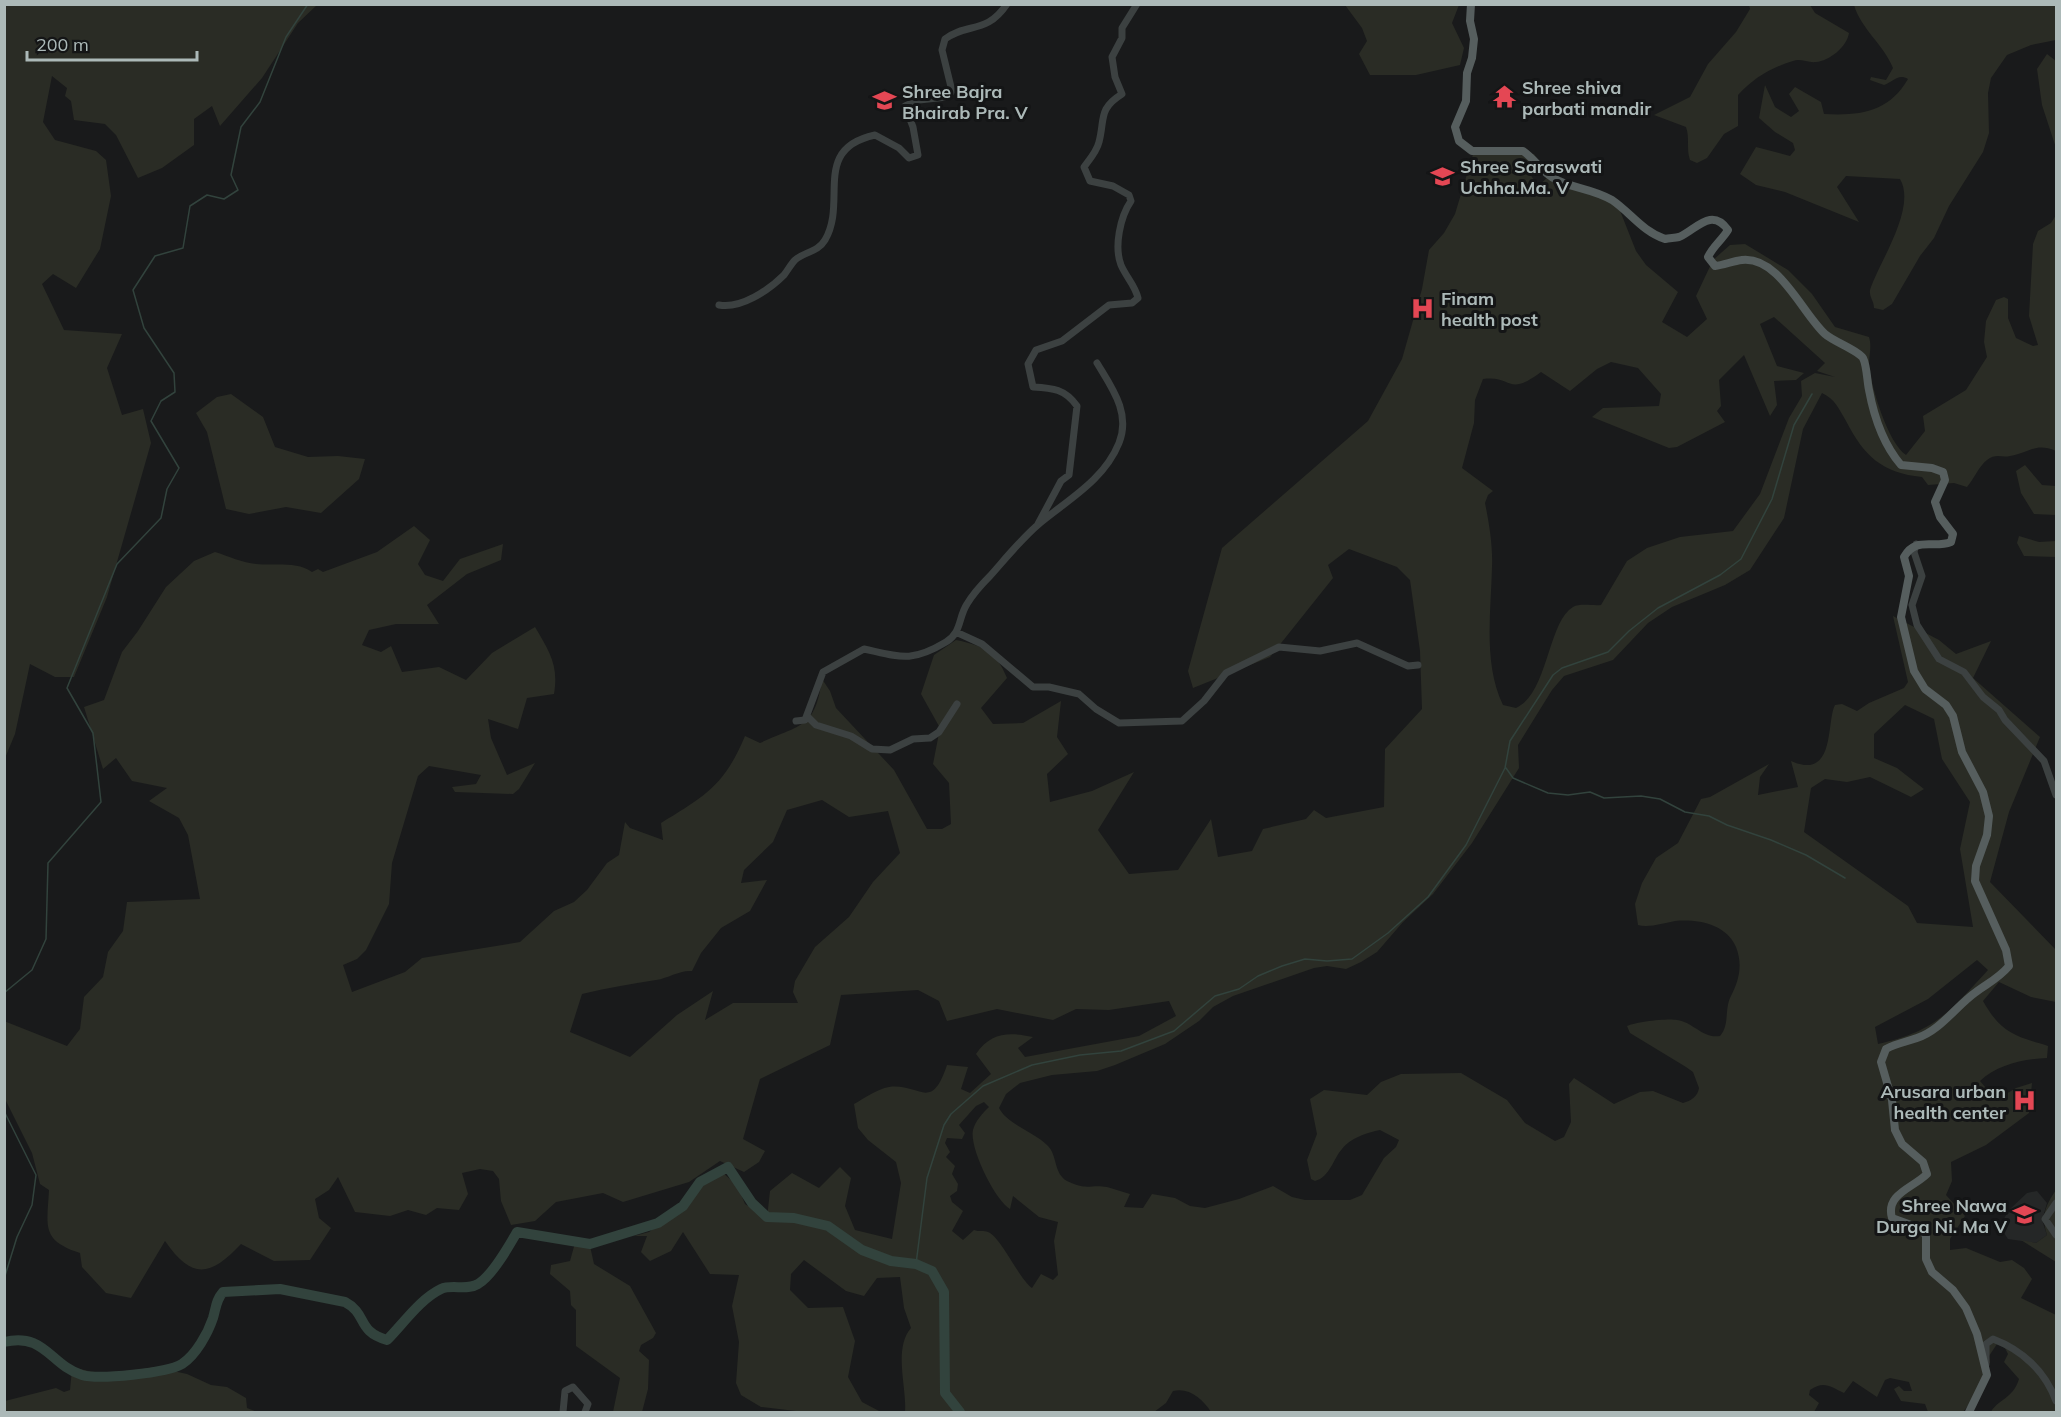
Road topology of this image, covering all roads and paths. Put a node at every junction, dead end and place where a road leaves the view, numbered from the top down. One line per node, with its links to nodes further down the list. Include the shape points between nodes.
1 (1007, 4): 4 (street, via 986,26 945,39 942,50 952,91 947,97 905,106 918,155 909,158 875,135 856,139 846,148 833,177 833,215 825,241 796,259 782,276 744,302 729,307)
2 (1137, 4): 6 (street, via 1122,28 1122,39 1112,57 1122,94 1108,104 1099,142 1084,167 1090,181 1113,186 1129,195 1131,201 1124,215 1117,252 1138,298 1132,303 1109,304 1062,341 1036,350 1028,364 1033,387 1056,388 1070,396 1077,406 1069,475)
3 (1471, 4): 7 (main road, via 1472,58 1466,101 1455,127 1460,141 1472,151 1523,151 1559,181 1601,194 1643,228 1665,239 1680,236 1701,221 1712,220 1727,227 1724,238 1713,246 1708,257 1715,266 1758,261 1785,282 1813,324 1864,359 1872,408 1890,453 1901,465 1943,472 1946,480 1935,502 1953,534 1951,542)
4 (719, 305)
5 (1097, 363): 6 (street, via 1122,411 1119,442 1100,475)
6 (1038, 524): 8 (street, via 971,597)
7 (1916, 544): 13 (street, via 1914,552 1922,576 1912,605 1917,625 1939,659 1964,672 2044,761); 16 (main road, via 1904,557 1909,576 1900,617 1914,671 1925,689 1946,705 1953,716 1962,752 1983,792 1989,816 1975,881 2006,950 2009,966 1942,1023 1918,1038 1886,1049 1881,1062 1892,1100 1895,1130 1902,1144 1923,1162 1927,1174 1892,1200 1889,1209 1892,1218 1922,1229 1932,1272 1966,1308)
8 (958, 633): 9 (street, via 982,644 1033,687 1079,694 1096,709 1124,724 1182,722 1226,673 1279,646 1320,651 1357,643 1408,666); 11 (street, via 909,658 864,649 823,672)
9 (1418, 665)
10 (957, 704): 11 (street, via 939,732 890,750 866,747 834,729 816,725)
11 (807, 716): 12 (street)
12 (796, 721)
13 (2056, 795)
14 (2056, 1203): 15 (street, via 2045,1219)
15 (2056, 1234)
16 (1986, 1364): 17 (street, via 1986,1344 1993,1339 2012,1346 2040,1373); 20 (main road, via 1982,1391)
17 (2056, 1401)
18 (563, 1413): 19 (street, via 565,1391 573,1387 588,1404)
19 (585, 1413)
20 (1970, 1413)

